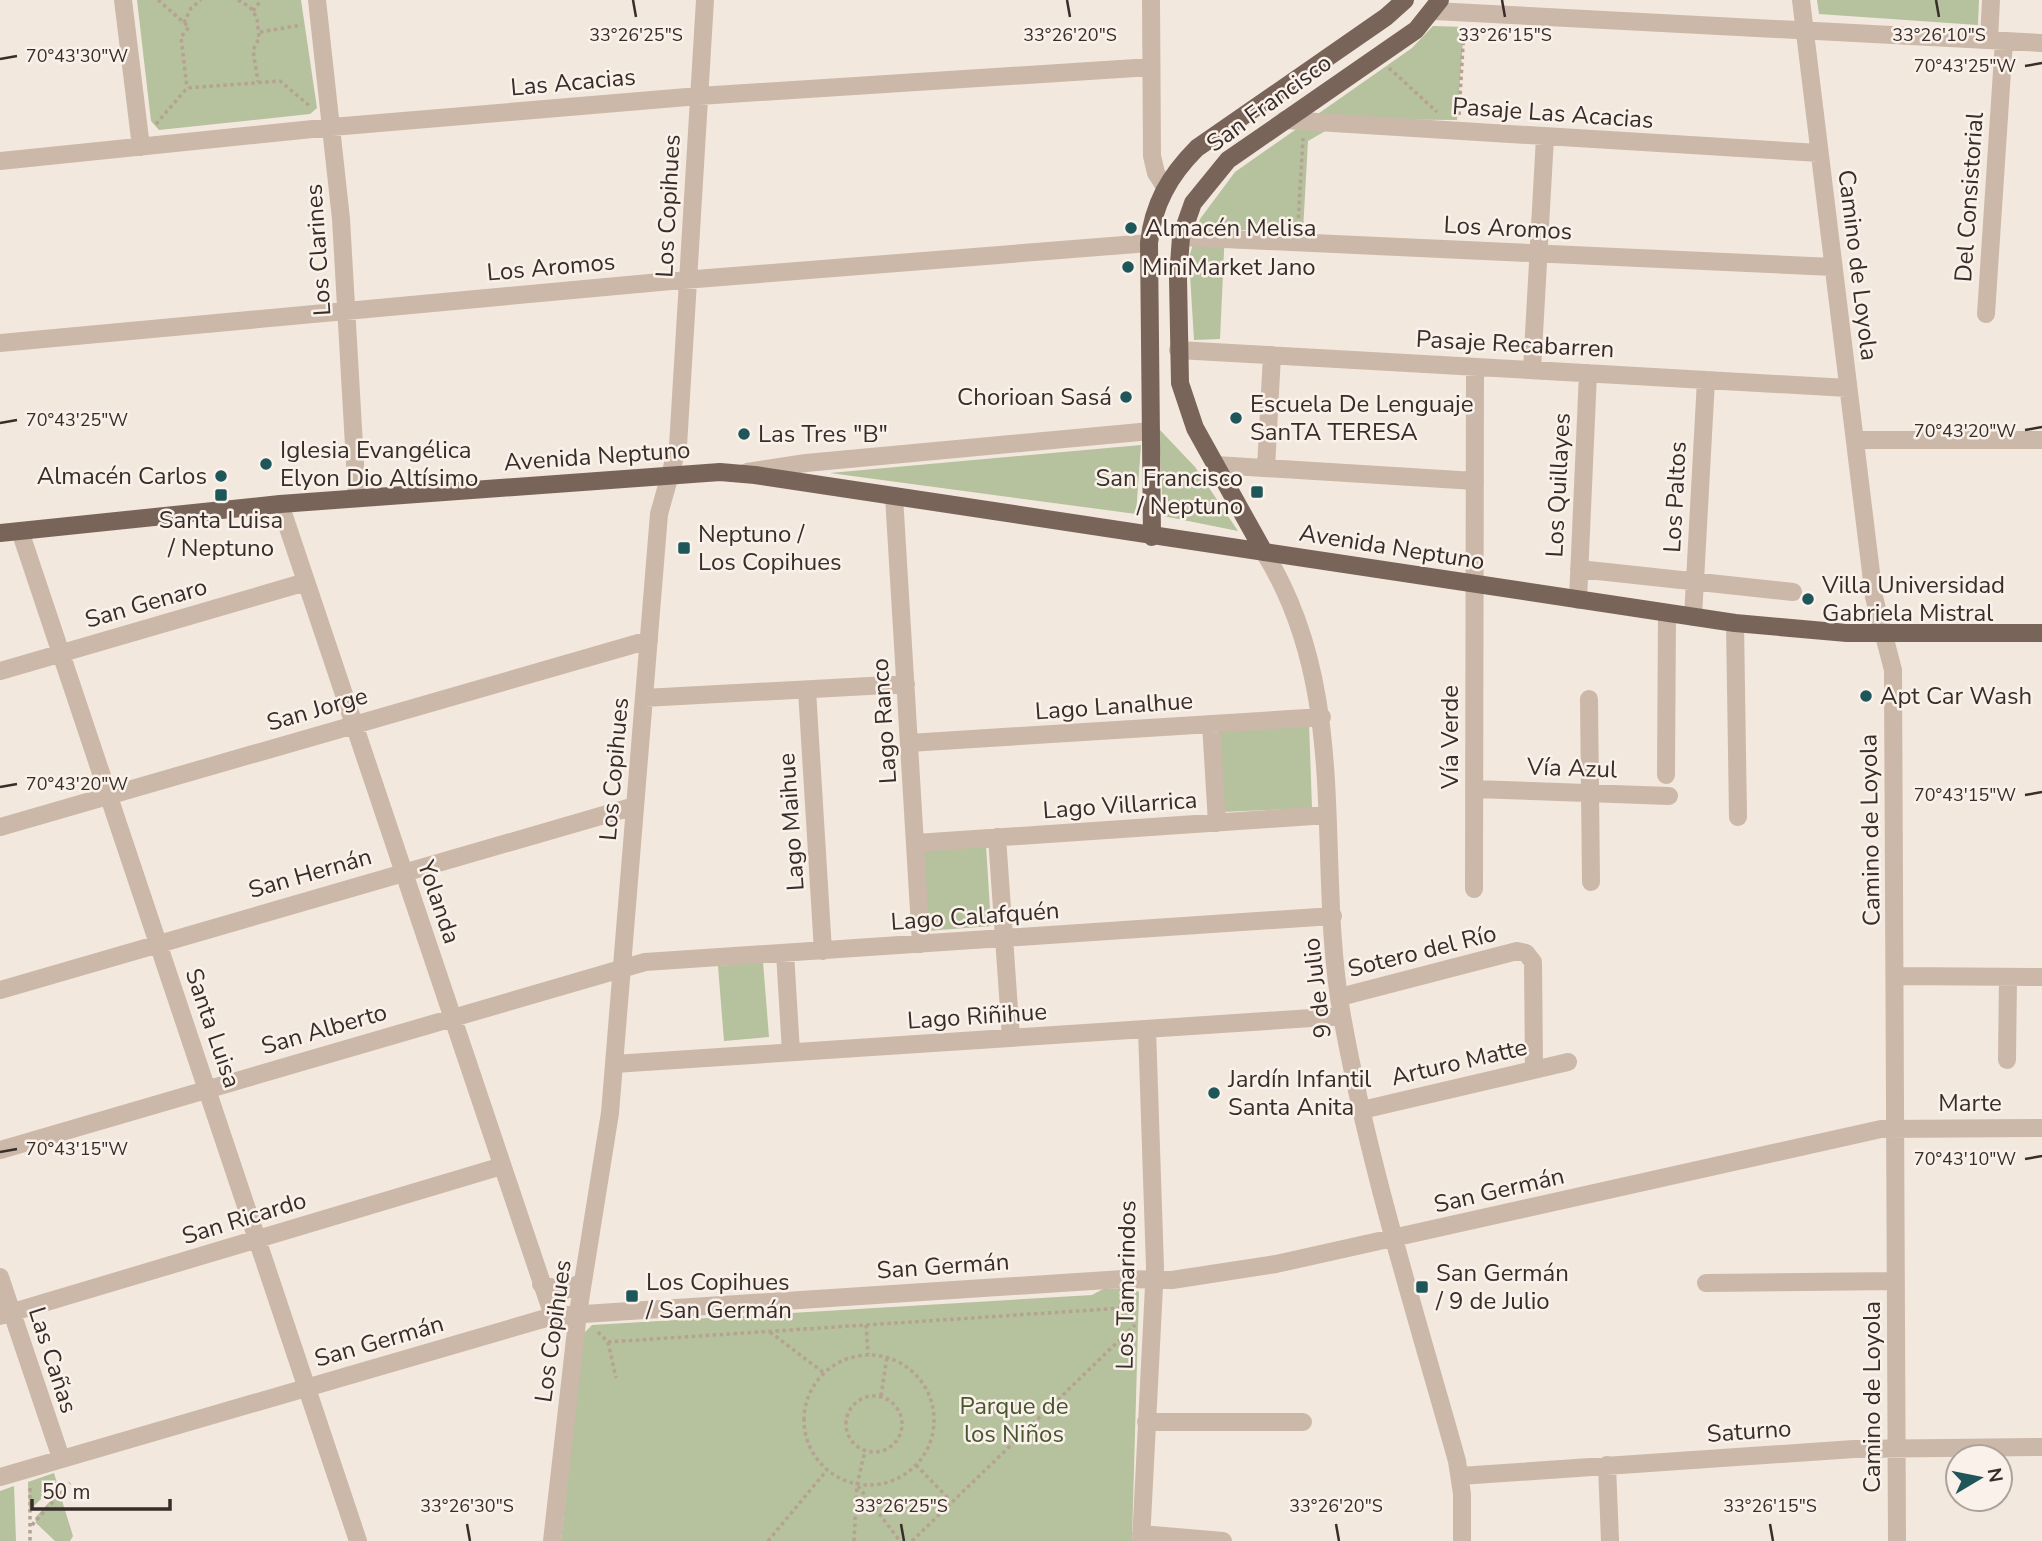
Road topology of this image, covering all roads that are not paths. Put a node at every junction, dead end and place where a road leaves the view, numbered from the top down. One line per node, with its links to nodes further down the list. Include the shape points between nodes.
1 (123, 0): 17 (street)
2 (317, 0): 15 (street, Los Clarines)
3 (705, 0): 13 (street, Los Copihues)
4 (1151, 0): 12 (street)
5 (1405, 0): 20 (main road, San Francisco, via 1210,138 1184,161)
6 (1801, 0): 9 (street, Camino de Loyola)
7 (1991, 0): 10 (street, Del Consistorial)
8 (1437, 5): 9 (street, via 1465,12); 14 (main road, San Francisco, via 1416,30)
9 (1804, 30): 10 (street); 18 (street, Camino de Loyola)
10 (1996, 40): 11 (street); 27 (street, Del Consistorial)
11 (2042, 43)
12 (1151, 67): 13 (street, Las Acacias); 20 (street, via 1152,156)
13 (699, 96): 15 (street, Las Acacias); 25 (street, Los Copihues)
14 (1285, 120): 16 (street, Pasaje Las Acacias); 21 (main road, San Francisco, via 1214,173 1193,203)
15 (332, 127): 17 (street, Las Acacias); 26 (street, Los Clarines)
16 (1545, 137): 18 (street, Pasaje Las Acacias); 23 (street)
17 (140, 138): 19 (street, Las Acacias)
18 (1819, 153): 24 (street, Camino de Loyola)
19 (0, 161)
20 (1166, 187): 22 (main road, San Francisco, via 1154,214)
21 (1181, 237): 23 (street, Los Aromos); 29 (main road, San Francisco)
22 (1149, 243): 25 (street, Los Aromos); 36 (main road, San Francisco)
23 (1539, 254): 24 (street, Los Aromos); 32 (street)
24 (1833, 267): 35 (street, Camino de Loyola)
25 (688, 279): 26 (street, Los Aromos); 42 (street, Los Copihues, via 678,446)
26 (347, 310): 28 (street, Los Aromos); 45 (street, Los Clarines)
27 (1986, 314)
28 (0, 343)
29 (1178, 350): 30 (street, Pasaje Recabarren); 39 (main road, San Francisco, via 1185,404)
30 (1272, 355): 31 (street, Pasaje Recabarren); 40 (street)
31 (1475, 367): 32 (street, Pasaje Recabarren); 43 (street, Vía Verde)
32 (1532, 370): 33 (street, Pasaje Recabarren)
33 (1588, 373): 34 (street, Pasaje Recabarren); 51 (street, Los Quillayes)
34 (1706, 380): 35 (street, Pasaje Recabarren); 53 (street, Los Paltos)
35 (1848, 388): 37 (street, Camino de Loyola)
36 (1151, 431): 41 (street, Avenida Neptuno); 49 (main road, San Francisco)
37 (1854, 440): 38 (street); 60 (street, Camino de Loyola, via 1874,597)
38 (2042, 440)
39 (1216, 465): 40 (street); 50 (main road, San Francisco)
40 (1266, 468): 43 (street)
41 (737, 473): 42 (main road, Avenida Neptuno); 44 (main road, Avenida Neptuno)
42 (670, 475): 45 (main road, Avenida Neptuno); 62 (street, Los Copihues, via 661,503)
43 (1475, 481): 54 (street, Vía Verde)
44 (894, 496): 49 (main road, Avenida Neptuno); 65 (street, Lago Ranco)
45 (357, 498): 46 (main road, Avenida Neptuno)
46 (280, 504): 47 (main road, Avenida Neptuno); 52 (street, Yolanda)
47 (20, 531): 48 (main road, Avenida Neptuno); 63 (street, Santa Luisa)
48 (0, 533)
49 (1152, 537): 50 (main road, Avenida Neptuno)
50 (1264, 552): 54 (main road, Avenida Neptuno); 69 (street, 9 de Julio, via 1289,603 1313,673)
51 (1579, 569): 53 (street); 56 (street, Los Quillayes)
52 (306, 582): 63 (street, San Genaro); 70 (street, Yolanda)
53 (1695, 582): 55 (street); 58 (street, Los Paltos)
54 (1475, 584): 56 (main road, Avenida Neptuno); 74 (street, Vía Verde)
55 (1793, 592)
56 (1578, 600): 57 (main road, Avenida Neptuno)
57 (1667, 613): 58 (main road, Avenida Neptuno); 73 (street)
58 (1693, 617): 59 (main road, Avenida Neptuno)
59 (1735, 623): 60 (main road, Avenida Neptuno); 80 (street)
60 (1884, 634): 61 (main road, Avenida Neptuno); 95 (street, Camino de Loyola, via 1893,670)
61 (2042, 634)
62 (649, 639): 67 (street, Los Copihues); 70 (street, San Jorge)
63 (60, 653): 64 (street, San Genaro); 76 (street, Santa Luisa)
64 (0, 671)
65 (906, 684): 66 (street); 72 (street, Lago Ranco)
66 (807, 690): 67 (street); 92 (street, Lago Maihue)
67 (644, 698): 78 (street, Los Copihues)
68 (1588, 699): 75 (street)
69 (1322, 717): 71 (street, Lago Lanalhue); 79 (street, 9 de Julio)
70 (354, 724): 76 (street, San Jorge); 85 (street, Yolanda)
71 (1211, 724): 72 (street, Lago Lanalhue); 81 (street)
72 (909, 743): 84 (street, Lago Ranco)
73 (1666, 775)
74 (1474, 789): 75 (street, Vía Azul); 87 (street, Vía Verde)
75 (1590, 793): 77 (street, Vía Azul); 86 (street)
76 (108, 796): 82 (street, San Jorge); 90 (street, Santa Luisa)
77 (1669, 796)
78 (635, 806): 85 (street, San Hernán); 94 (street, Los Copihues)
79 (1327, 815): 81 (street, Lago Villarrica); 88 (street, 9 de Julio)
80 (1738, 817)
81 (1217, 823): 83 (street, Lago Villarrica)
82 (0, 827)
83 (997, 837): 84 (street, Lago Villarrica); 89 (street)
84 (916, 843): 91 (street, Lago Ranco)
85 (403, 871): 90 (street, San Hernán); 101 (street, Yolanda)
86 (1591, 882)
87 (1474, 889)
88 (1334, 916): 89 (street, Lago Calafquén); 99 (street, 9 de Julio)
89 (1004, 938): 91 (street, Lago Calafquén); 103 (street)
90 (158, 942): 98 (street, San Hernán); 109 (street, Santa Luisa)
91 (921, 944): 92 (street, Lago Calafquén)
92 (823, 950): 93 (street, Lago Calafquén)
93 (785, 953): 94 (street, Lago Calafquén, via 645,962); 104 (street)
94 (622, 969): 101 (street, San Alberto); 107 (street, Los Copihues)
95 (1896, 976): 96 (street); 111 (street, Camino de Loyola)
96 (2008, 977): 97 (street); 105 (street)
97 (2042, 977)
98 (0, 990)
99 (1340, 997): 100 (street, 9 de Julio); 108 (street, Sotero del Río, via 1517,951 1526,953 1533,962)
100 (1342, 1016): 102 (street, Lago Riñihue); 110 (street, 9 de Julio)
101 (453, 1018): 109 (street, San Alberto); 114 (street, Yolanda)
102 (1147, 1029): 103 (street, Lago Riñihue); 118 (street, Los Tamarindos)
103 (1011, 1038): 104 (street, Lago Riñihue)
104 (792, 1052): 107 (street, Lago Riñihue)
105 (2007, 1060)
106 (1568, 1062): 108 (street, Arturo Matte)
107 (614, 1064): 119 (street, Los Copihues)
108 (1534, 1069): 110 (street, Arturo Matte)
109 (207, 1088): 113 (street, San Alberto); 116 (street, Santa Luisa)
110 (1362, 1110): 115 (street, 9 de Julio)
111 (1897, 1128): 112 (street, Marte); 115 (street, San Germán); 120 (street, Camino de Loyola)
112 (2042, 1128)
113 (0, 1150)
114 (502, 1166): 116 (street, San Ricardo); 122 (street, Yolanda)
115 (1394, 1239): 118 (street, San Germán, via 1276,1264); 133 (street, 9 de Julio)
116 (259, 1240): 123 (street, San Ricardo); 126 (street, Santa Luisa)
117 (0, 1278): 123 (street, Las Cañas)
118 (1155, 1279): 125 (street, San Germán); 127 (street, Los Tamarindos)
119 (583, 1282): 122 (street, via 563,1291); 125 (street, Los Copihues)
120 (1896, 1282): 121 (street); 130 (street, Camino de Loyola)
121 (1706, 1283)
122 (541, 1284): 124 (street, Yolanda)
123 (6, 1314): 131 (street, Las Cañas)
124 (553, 1316): 125 (street, San Germán); 126 (street, San Germán)
125 (577, 1321): 137 (street, Los Copihues)
126 (309, 1387): 131 (street, San Germán); 136 (street, Santa Luisa)
127 (1146, 1422): 128 (street); 135 (street, Los Tamarindos)
128 (1303, 1422)
129 (2042, 1447): 130 (street, Saturno)
130 (1896, 1449): 132 (street, Saturno); 141 (street, Camino de Loyola)
131 (61, 1458): 134 (street, San Germán)
132 (1607, 1465): 133 (street, Saturno); 140 (street)
133 (1460, 1476): 139 (street, 9 de Julio)
134 (0, 1477)
135 (1141, 1538): 138 (street)
136 (358, 1541)
137 (552, 1541)
138 (1223, 1541)
139 (1462, 1541)
140 (1610, 1541)
141 (1897, 1541)

